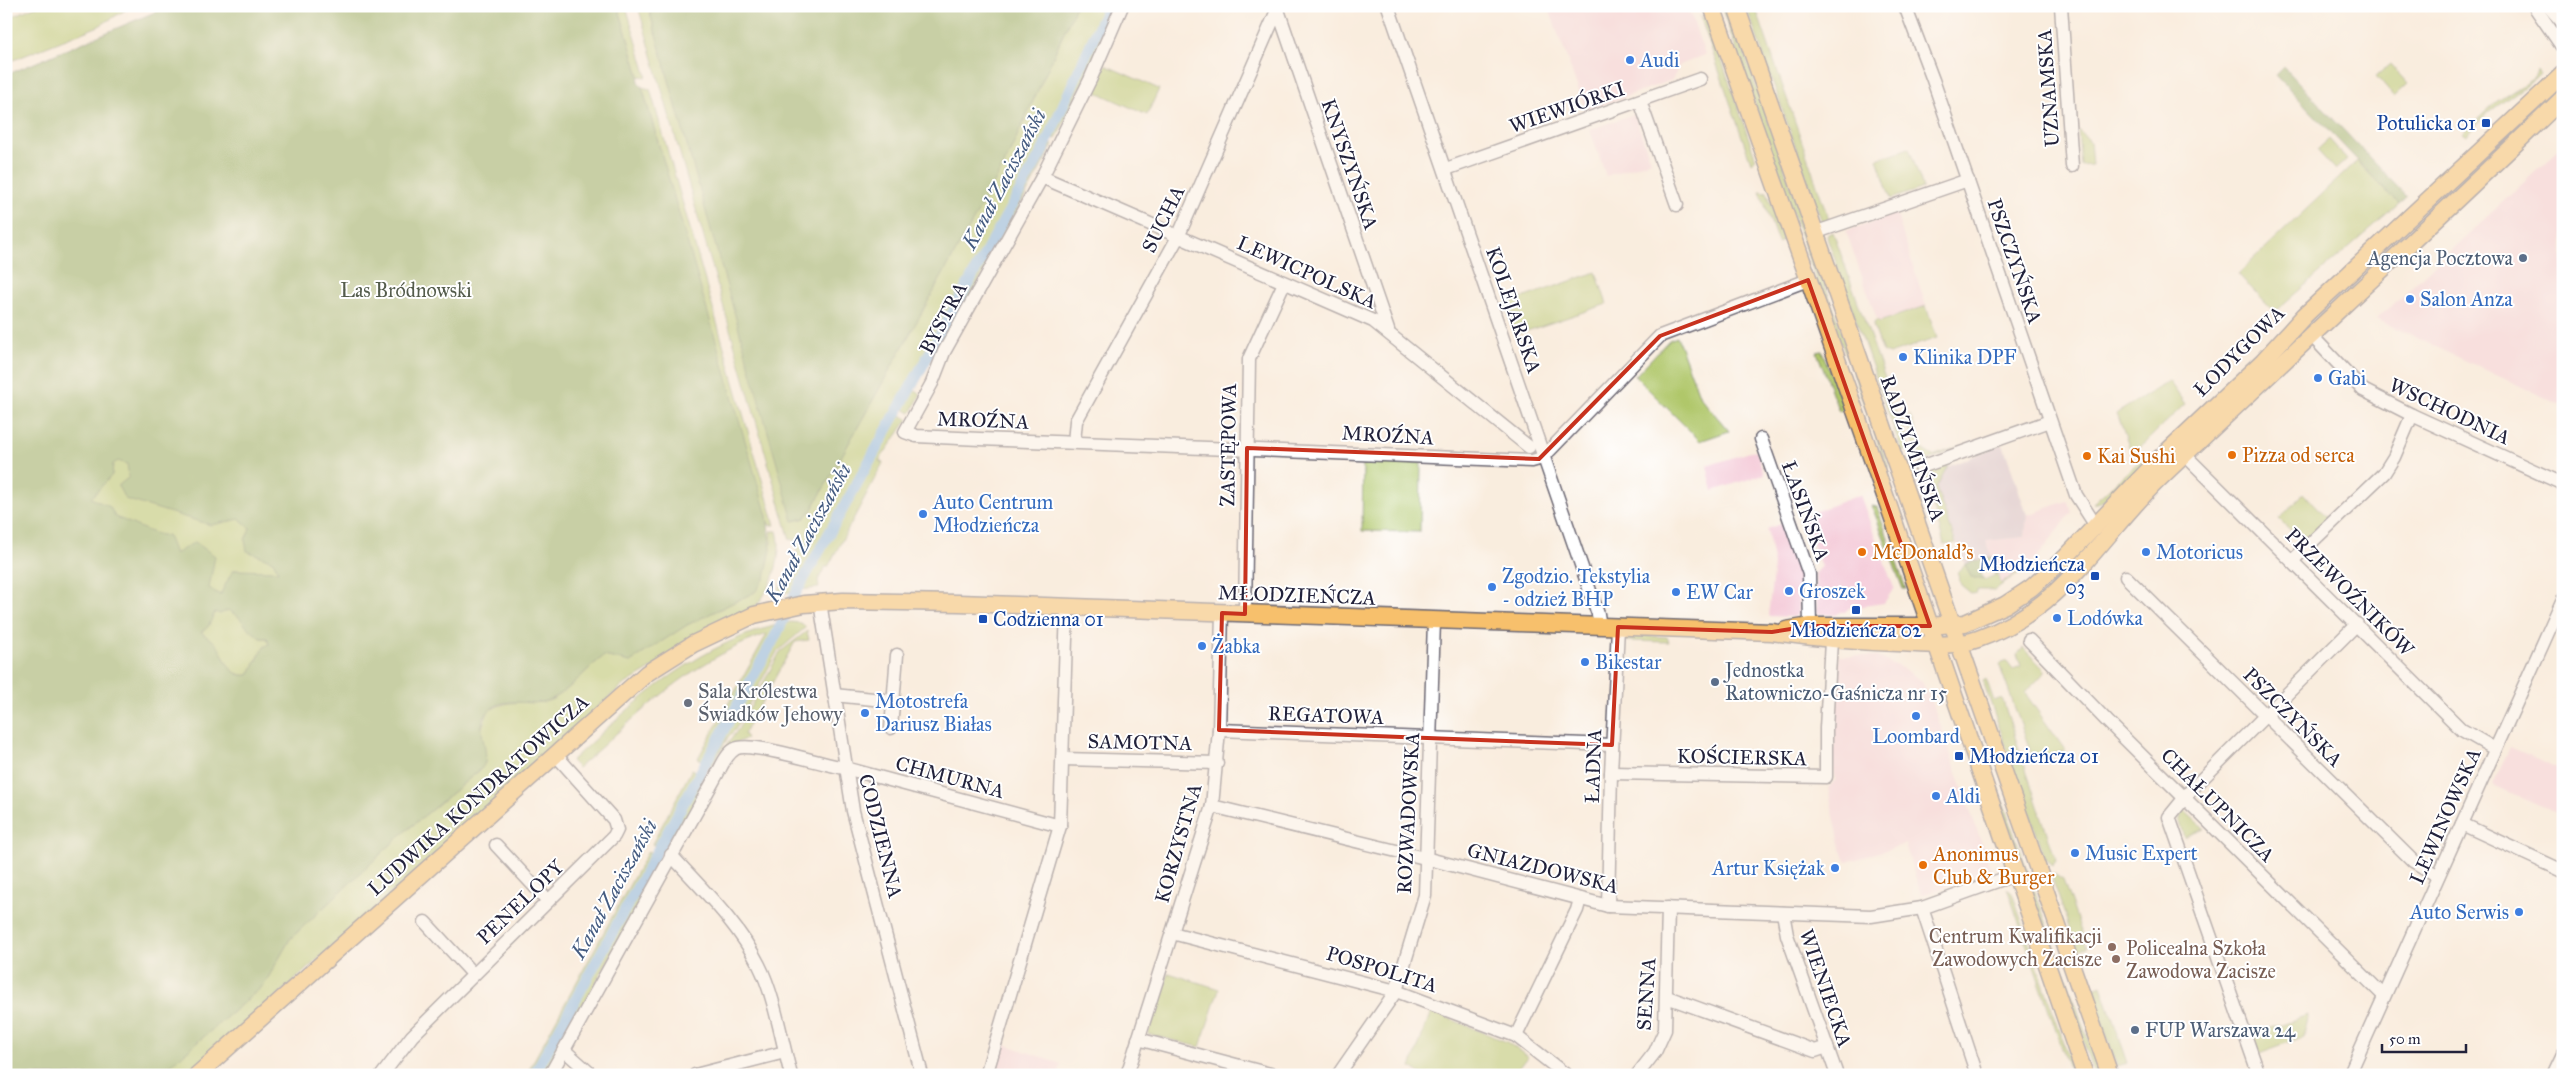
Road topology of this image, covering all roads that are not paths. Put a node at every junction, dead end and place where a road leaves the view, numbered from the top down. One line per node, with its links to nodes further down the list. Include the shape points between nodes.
1 (1122, 6): 18 (street, BYSTRA)
2 (1388, 6): 17 (street, KOLEJARSKA)
3 (1712, 6): 23 (main road)
4 (1736, 6): 21 (main road, RADZYMIŃSKA)
5 (1905, 6): 19 (street, PSZCZYŃSKA)
6 (2061, 6): 16 (street, UZNAMSKA)
7 (2534, 6): 11 (street)
8 (2548, 6): 10 (street)
9 (1278, 8): 22 (street, SUCHA); 26 (street, KNYSZYŃSKA)
10 (2563, 23)
11 (2563, 48)
12 (2563, 74): 25 (main road, ŁODYGOWA)
13 (1700, 79): 15 (street, WIEWIÓRKI)
14 (2563, 98): 27 (main road, ŁODYGOWA)
15 (1640, 101): 17 (street, WIEWIÓRKI); 20 (street)
16 (2072, 166)
17 (1446, 169): 36 (street, KOLEJARSKA)
18 (1042, 177): 22 (street, LEWICPOLSKA); 30 (street, BYSTRA, via 944,352 932,383)
19 (1968, 180): 21 (street); 29 (street, PSZCZYŃSKA)
20 (1677, 205)
21 (1814, 233): 49 (main road, RADZYMIŃSKA)
22 (1178, 237): 24 (street, LEWICPOLSKA); 32 (street, SUCHA, via 1076,421)
23 (1808, 280): 36 (street, via 1660,336); 51 (main road)
24 (1284, 283): 26 (street, LEWICPOLSKA); 34 (street, ZASTĘPOWA, via 1250,360)
25 (2305, 315): 27 (main road); 39 (main road, ŁODYGOWA, via 2263,361 2156,462)
26 (1388, 330): 33 (street, LEWICPOLSKA)
27 (2312, 336): 28 (street, WSCHODNIA, via 2358,387); 35 (main road, ŁODYGOWA)
28 (2412, 415): 38 (street, WSCHODNIA); 40 (street, via 2384,473)
29 (2050, 421): 37 (street); 39 (street, PSZCZYŃSKA, via 2076,495)
30 (905, 432): 32 (street, MROŹNA, via 916,436)
31 (1761, 439): 50 (street, ŁASIŃSKA, via 1809,574)
32 (1074, 442): 34 (street, MROŹNA)
33 (1529, 447)
34 (1247, 448): 36 (street, MROŹNA, via 1532,461); 46 (street, ZASTĘPOWA)
35 (2185, 455): 40 (street, PRZEWOŹNIKÓW); 57 (main road, ŁODYGOWA, via 2147,491 2083,566 2043,602 1990,634)
36 (1544, 456): 52 (street, KOLEJARSKA)
37 (1921, 467)
38 (2563, 484)
39 (2096, 526): 49 (main road, ŁODYGOWA, via 2031,588 1978,619)
40 (2292, 561): 48 (street, PRZEWOŹNIKÓW)
41 (2126, 577): 62 (street, PSZCZYŃSKA)
42 (2563, 599): 67 (street, LEWINOWSKA)
43 (812, 603): 44 (main road, MŁODZIEŃCZA); 60 (street, CODZIENNA); 68 (main road, LUDWIKA KONDRATOWICZA, via 782,608 738,622 670,657 641,678)
44 (1067, 607): 45 (main road, MŁODZIEŃCZA); 69 (street)
45 (1222, 614): 46 (main road, MŁODZIEŃCZA); 64 (street, KORZYSTNA)
46 (1245, 614): 47 (main road, MŁODZIEŃCZA)
47 (1434, 621): 52 (main road, MŁODZIEŃCZA); 65 (street, ROZWADOWSKA)
48 (2357, 624): 62 (street); 67 (street, PRZEWOŹNIKÓW, via 2462,730)
49 (1952, 625): 51 (main road, ŁODYGOWA); 57 (main road, RADZYMIŃSKA)
50 (1810, 626): 51 (main road, MŁODZIEŃCZA); 54 (main road, MŁODZIEŃCZA)
51 (1930, 626): 58 (main road)
52 (1600, 627): 53 (main road, MŁODZIEŃCZA)
53 (1618, 628): 54 (main road, MŁODZIEŃCZA); 66 (street, ŁADNA)
54 (1772, 632): 56 (main road, MŁODZIEŃCZA)
55 (2029, 640): 73 (street, CHAŁUPNICZA)
56 (1831, 641): 58 (main road, MŁODZIEŃCZA); 72 (street, KOŚCIERSKA, via 1826,777)
57 (1958, 643): 58 (main road, MŁODZIEŃCZA); 117 (main road, RADZYMIŃSKA)
58 (1936, 645): 81 (main road)
59 (897, 654): 61 (street)
60 (834, 695): 61 (street); 71 (street, CODZIENNA)
61 (893, 701): 63 (street)
62 (2265, 716): 73 (street); 82 (street, PSZCZYŃSKA, via 2414,861)
63 (891, 728)
64 (1219, 730): 65 (street, REGATOWA); 70 (street, KORZYSTNA)
65 (1430, 737): 66 (street, REGATOWA); 79 (street, ROZWADOWSKA)
66 (1612, 745): 72 (street, ŁADNA)
67 (2495, 749): 75 (street, LEWINOWSKA)
68 (555, 754): 84 (street, PENELOPY, via 610,815 616,830 611,840); 101 (main road, LUDWIKA KONDRATOWICZA)
69 (1063, 759): 70 (street, SAMOTNA); 76 (street)
70 (1217, 763): 74 (street, KORZYSTNA)
71 (845, 768): 76 (street, CHMURNA); 78 (street, CHMURNA, via 747,745 735,749); 107 (street, CODZIENNA)
72 (1611, 773): 85 (street, ŁADNA)
73 (2184, 798): 93 (street, CHAŁUPNICZA); 118 (street, via 2169,817)
74 (1212, 806): 79 (street, GNIAZDOWSKA); 90 (street, KORZYSTNA)
75 (2462, 824): 80 (street); 82 (street, LEWINOWSKA)
76 (1060, 826): 108 (street)
77 (496, 845): 84 (street)
78 (671, 854): 98 (street, CHMURNA); 99 (street, via 732,922 751,949 767,986)
79 (1425, 858): 83 (street, GNIAZDOWSKA); 92 (street, ROZWADOWSKA, via 1425,895)
80 (2563, 871)
81 (2016, 874): 87 (street, GNIAZDOWSKA); 116 (main road)
82 (2438, 876): 93 (street, LEWINOWSKA)
83 (1580, 899): 85 (street, GNIAZDOWSKA); 95 (street)
84 (548, 901): 91 (street, PENELOPY)
85 (1608, 906): 86 (street, GNIAZDOWSKA)
86 (1668, 908): 88 (street, GNIAZDOWSKA); 94 (street, SENNA)
87 (1922, 908): 88 (street, GNIAZDOWSKA, via 1871,916); 115 (street)
88 (1783, 913): 97 (street, WIENIECKA, via 1786,935)
89 (425, 922): 91 (street)
90 (1172, 933): 92 (street, POSPOLITA); 96 (street, KORZYSTNA)
91 (472, 974): 102 (street, PENELOPY, via 412,1036)
92 (1396, 991): 95 (street, POSPOLITA); 111 (street, ROZWADOWSKA)
93 (2384, 996): 119 (street, LEWINOWSKA)
94 (1667, 997): 97 (street, via 1815,1051); 113 (street, SENNA, via 1662,1040)
95 (1516, 1036): 112 (street, POSPOLITA)
96 (1138, 1039): 109 (street, KORZYSTNA); 110 (street)
97 (1827, 1047): 114 (street, WIENIECKA)
98 (564, 1050): 103 (street, CHMURNA); 104 (street)
99 (785, 1052): 105 (street); 106 (street)
100 (2563, 1054): 120 (street)
101 (198, 1075)
102 (382, 1075)
103 (550, 1075)
104 (592, 1075)
105 (695, 1075)
106 (791, 1075)
107 (922, 1075)
108 (986, 1075)
109 (1127, 1075)
110 (1274, 1075)
111 (1338, 1075)
112 (1566, 1075)
113 (1637, 1075)
114 (1837, 1075)
115 (1977, 1075)
116 (2085, 1075)
117 (2110, 1075)
118 (2259, 1075)
119 (2349, 1075)
120 (2553, 1075)

